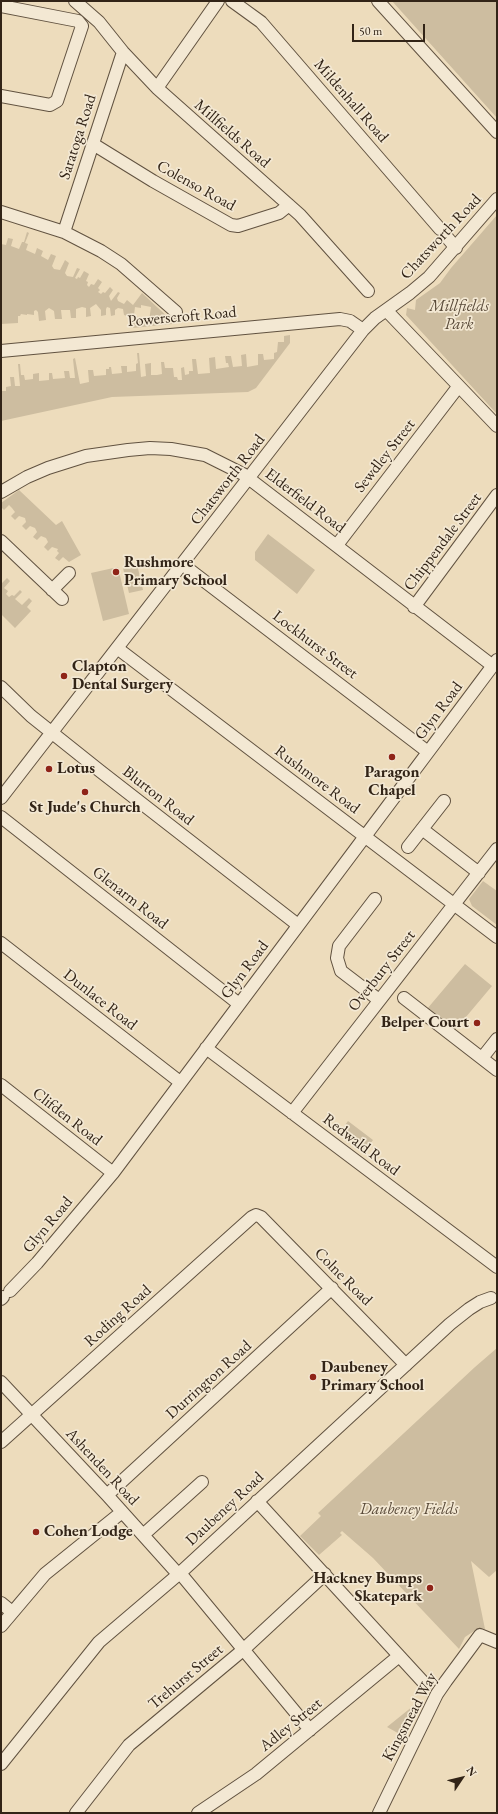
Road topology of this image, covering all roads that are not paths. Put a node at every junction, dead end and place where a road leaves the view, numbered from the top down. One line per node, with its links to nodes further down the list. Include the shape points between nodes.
1 (75, 1): 6 (street, Millfields Road, via 100,22)
2 (218, 1): 7 (street)
3 (232, 1): 15 (street, Mildenhall Road, via 261,22)
4 (378, 1): 9 (street)
5 (1, 6): 8 (street, via 82,24 57,101 50,105)
6 (123, 52): 7 (street, Millfields Road); 10 (street, Saratoga Road)
7 (157, 88): 12 (street, Millfields Road)
8 (1, 96)
9 (497, 132)
10 (93, 144): 12 (street, Colenso Road, via 231,225 238,226 279,213); 14 (street, Saratoga Road)
11 (497, 199): 15 (street, Chatsworth Road)
12 (289, 205): 16 (street, Millfields Road)
13 (1, 212): 14 (street)
14 (64, 232): 18 (street, via 121,264)
15 (456, 248): 17 (street, Chatsworth Road, via 429,277)
16 (368, 291)
17 (386, 310): 19 (street, Chatsworth Road); 21 (street)
18 (176, 312)
19 (363, 330): 20 (street, Powerscroft Road, via 350,321 340,319); 23 (street, Chatsworth Road)
20 (1, 350)
21 (458, 387): 22 (street); 27 (street, Sewdley Street)
22 (497, 426)
23 (249, 479): 24 (street, Elderfield Road, via 239,471 205,455 172,449 138,449 86,456 48,468); 27 (street, Elderfield Road); 28 (street, Chatsworth Road)
24 (1, 492)
25 (497, 496): 32 (street, Chippendale Street)
26 (1, 541): 30 (street)
27 (337, 545): 32 (street, Elderfield Road)
28 (182, 564): 33 (street, Chatsworth Road); 37 (street, Lockhurst Street)
29 (70, 573): 30 (street)
30 (52, 590): 31 (street)
31 (62, 599)
32 (414, 607): 34 (street, Elderfield Road)
33 (117, 648): 36 (street, Chatsworth Road); 42 (street, Rushmore Road)
34 (495, 663): 37 (street, Glyn Road)
35 (1, 687): 36 (street, Blurton Road, via 31,716)
36 (52, 731): 38 (street, Chatsworth Road); 48 (street, Blurton Road)
37 (428, 752): 42 (street, Glyn Road)
38 (1, 798)
39 (444, 801): 41 (street)
40 (1, 817): 53 (street, Glenarm Road)
41 (422, 829): 43 (street); 45 (street)
42 (365, 837): 47 (street, Rushmore Road); 48 (street, Glyn Road)
43 (408, 847)
44 (497, 849): 45 (street, Overbury Street)
45 (479, 873): 47 (street, Overbury Street)
46 (375, 899): 52 (street, via 339,946 337,958 341,971)
47 (455, 905): 49 (street, Rushmore Road); 52 (street, Overbury Street)
48 (298, 925): 53 (street, Glyn Road)
49 (497, 937)
50 (1, 943): 58 (street, Dunlace Road)
51 (404, 998): 56 (street)
52 (379, 1000): 60 (street, Overbury Street)
53 (239, 1004): 55 (street, Glyn Road)
54 (497, 1039): 56 (street)
55 (206, 1048): 58 (street, Glyn Road); 60 (street, Redwald Road)
56 (482, 1058): 57 (street)
57 (497, 1070)
58 (180, 1082): 61 (street, Glyn Road)
59 (1, 1085): 61 (street, Clifden Road)
60 (292, 1113): 63 (street, Redwald Road)
61 (113, 1173): 65 (street, Glyn Road, via 37,1263)
62 (256, 1215): 64 (street, Colne Road, via 261,1217); 69 (street, Roding Road)
63 (497, 1268)
64 (332, 1288): 67 (street, Colne Road); 72 (street, Durrington Road)
65 (5, 1296)
66 (491, 1298): 67 (street, Daubeney Road, via 469,1309)
67 (406, 1365): 73 (street, Daubeney Road)
68 (1, 1382): 69 (street, Ashenden Road)
69 (32, 1415): 70 (street, Roding Road); 72 (street, Ashenden Road)
70 (1, 1442)
71 (202, 1482): 75 (street)
72 (107, 1494): 74 (street, Ashenden Road)
73 (257, 1501): 76 (street, Daubeney Road); 77 (street)
74 (122, 1512): 75 (street, Ashenden Road); 79 (street, via 36,1584)
75 (143, 1535): 76 (street, Ashenden Road)
76 (179, 1574): 82 (street, Ashenden Road); 86 (street, Daubeney Road, via 99,1642)
77 (325, 1574): 82 (street, Trehurst Street); 83 (street)
78 (1, 1603): 79 (street)
79 (12, 1612): 80 (street)
80 (1, 1626)
81 (497, 1642): 89 (street, Kingsmead Way, via 480,1635 437,1694)
82 (243, 1650): 85 (street, Ashenden Road); 87 (street, Trehurst Street, via 129,1746)
83 (399, 1656): 84 (street); 85 (street, Adley Street)
84 (425, 1684)
85 (310, 1730): 88 (street, Adley Street, via 256,1774)
86 (2, 1761)
87 (76, 1813)
88 (198, 1813)
89 (379, 1813)

